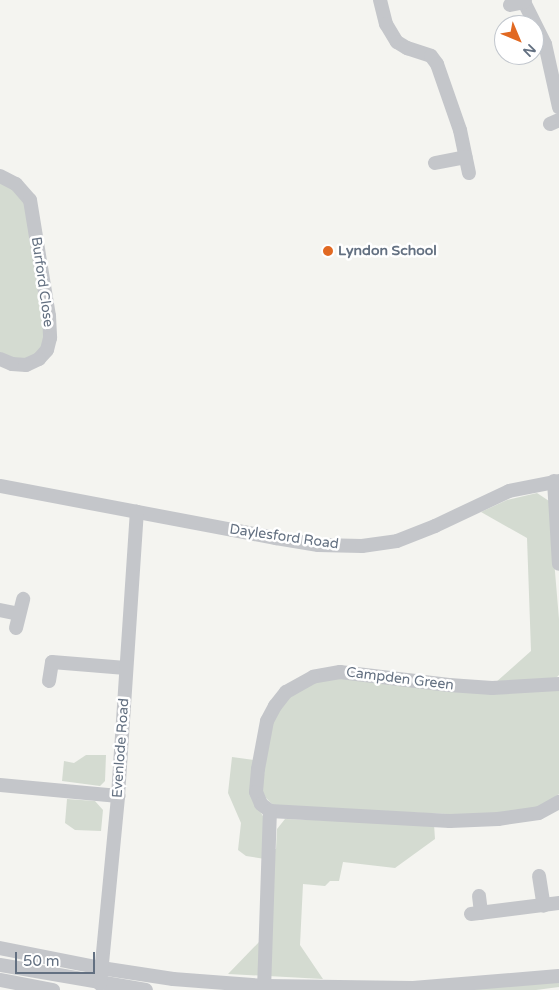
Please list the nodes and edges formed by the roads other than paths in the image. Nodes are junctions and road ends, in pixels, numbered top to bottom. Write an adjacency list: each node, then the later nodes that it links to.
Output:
1 (380, 0): 4 (street)
2 (520, 3): 3 (street)
3 (559, 107)
4 (465, 157): 5 (street); 6 (street)
5 (435, 163)
6 (469, 173)
7 (0, 176): 8 (street, Burford Close)
8 (0, 359)
9 (557, 481): 11 (street, Daylesford Road); 12 (street)
10 (0, 486): 11 (street, Daylesford Road)
11 (137, 512): 15 (street, Evenlode Road)
12 (559, 564)
13 (23, 598): 14 (street)
14 (0, 610)
15 (126, 668): 16 (street); 19 (street, Evenlode Road)
16 (49, 681)
17 (559, 684): 21 (street, Campden Green)
18 (0, 785): 19 (street)
19 (118, 796): 28 (street, Evenlode Road)
20 (559, 802): 21 (street)
21 (270, 811): 32 (street)
22 (539, 876): 25 (street)
23 (479, 896): 25 (street)
24 (559, 903): 25 (street)
25 (544, 906)
26 (0, 948): 28 (street)
27 (0, 965): 31 (street)
28 (101, 968): 31 (street, Evenlode Road); 32 (street)
29 (559, 976): 32 (street)
30 (0, 980): 33 (street)
31 (100, 984): 34 (street)
32 (264, 988)
33 (53, 990)
34 (146, 990)

